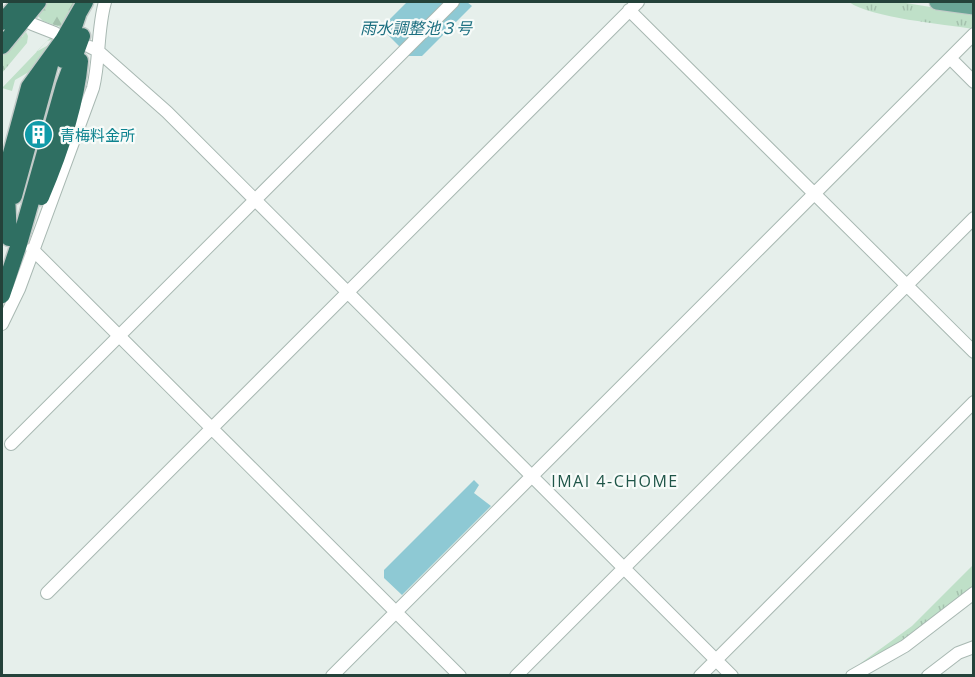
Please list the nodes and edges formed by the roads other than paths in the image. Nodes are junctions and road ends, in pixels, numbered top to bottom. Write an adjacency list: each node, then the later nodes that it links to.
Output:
1 (8, 2): 11 (highway)
2 (20, 2): 13 (highway)
3 (37, 2): 16 (highway); 19 (highway)
4 (91, 2): 18 (highway)
5 (105, 2): 18 (street)
6 (453, 2): 23 (street)
7 (937, 2): 8 (main road)
8 (955, 3): 10 (main road)
9 (633, 6): 22 (street); 29 (street)
10 (974, 7)
11 (2, 8)
12 (82, 8): 17 (highway); 26 (highway)
13 (2, 21)
14 (32, 24): 17 (street)
15 (974, 34): 20 (street)
16 (2, 40)
17 (57, 42): 24 (highway); 24 (highway)
18 (90, 45): 23 (street); 26 (highway); 26 (highway); 26 (street)
19 (2, 46)
20 (950, 58): 21 (street); 22 (street)
21 (974, 82)
22 (814, 194): 28 (street); 37 (street)
23 (255, 199): 29 (street); 32 (street)
24 (9, 206): 26 (highway)
25 (974, 218): 28 (street)
26 (17, 240): 27 (highway); 30 (highway); 31 (street); 32 (street)
27 (2, 264)
28 (906, 285): 33 (street); 38 (street)
29 (348, 292): 35 (street); 37 (street)
30 (2, 294)
31 (2, 324)
32 (120, 335): 35 (street); 36 (street)
33 (974, 352)
34 (974, 402): 43 (street)
35 (212, 428): 39 (street); 41 (street)
36 (11, 444)
37 (532, 475): 38 (street); 41 (street)
38 (625, 567): 43 (street); 46 (street)
39 (47, 593)
40 (974, 593): 49 (street)
41 (396, 612): 44 (street); 45 (street)
42 (974, 647): 50 (street)
43 (716, 659): 47 (street); 48 (street)
44 (332, 675)
45 (460, 675)
46 (516, 675)
47 (700, 675)
48 (732, 675)
49 (856, 675)
50 (928, 675)

